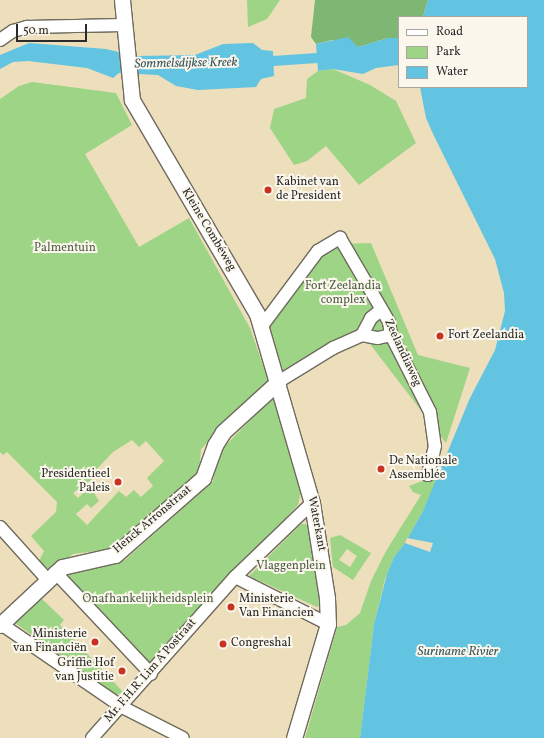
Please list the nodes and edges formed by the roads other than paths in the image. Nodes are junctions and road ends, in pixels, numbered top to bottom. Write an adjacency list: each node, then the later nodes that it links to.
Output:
1 (122, 0): 2 (main road, Kleine Combéweg)
2 (123, 25): 3 (street); 5 (main road, Kleine Combéweg)
3 (0, 40)
4 (381, 310): 5 (street, Zeelandiaweg); 6 (street); 7 (street, Zeelandiaweg)
5 (262, 326): 8 (main road, Kleine Combéweg)
6 (362, 335): 7 (street); 8 (street)
7 (391, 335): 9 (street, Zeelandiaweg)
8 (278, 382): 10 (main road, Waterkant); 12 (main road, Henck Arronstraat)
9 (428, 475)
10 (312, 503): 13 (street, Mr. F.H.R. Lim A Postraat); 15 (main road, Waterkant)
11 (0, 528): 12 (street)
12 (51, 576): 14 (main road, Henck Arronstraat); 16 (street)
13 (236, 577): 15 (street); 16 (street, Mr. F.H.R. Lim A Postraat)
14 (0, 624): 17 (street)
15 (328, 624): 20 (main road, Waterkant)
16 (151, 674): 17 (street, Mr. F.H.R. Lim A Postraat)
17 (122, 707): 18 (street, Mr. F.H.R. Lim A Postraat); 19 (street)
18 (92, 738)
19 (183, 738)
20 (294, 738)

